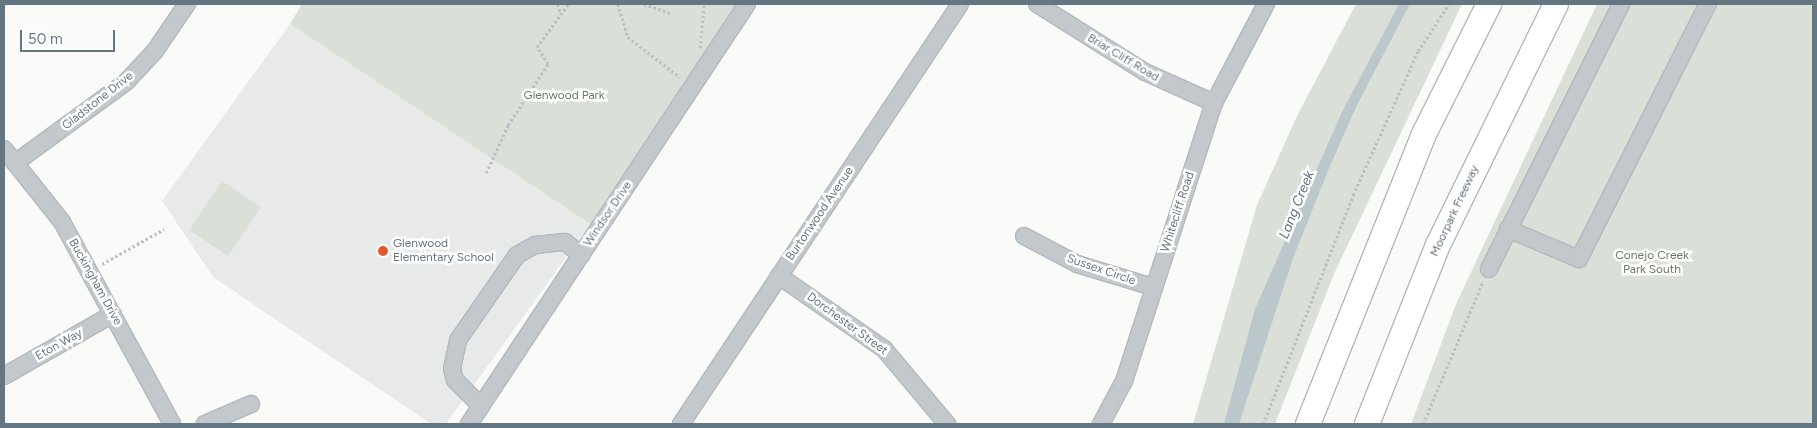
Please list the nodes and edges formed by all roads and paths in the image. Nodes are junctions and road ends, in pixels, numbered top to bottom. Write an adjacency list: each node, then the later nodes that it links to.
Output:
1 (187, 4): 22 (street, Gladstone Drive)
2 (558, 4): 17 (path)
3 (568, 4): 17 (path)
4 (618, 4): 19 (path)
5 (644, 4): 16 (path)
6 (704, 4): 18 (path)
7 (747, 4): 27 (street, Windsor Drive)
8 (960, 4): 30 (street, Burtonwood Avenue)
9 (1037, 4): 20 (street, Briar Cliff Road)
10 (1266, 4): 20 (street, Whitecliff Road)
11 (1449, 4): 42 (path)
12 (1489, 4): 43 (highway)
13 (1557, 4): 44 (highway, Moorpark Freeway)
14 (1621, 4): 25 (street)
15 (1708, 4): 25 (street)
16 (670, 13)
17 (561, 14): 23 (path)
18 (699, 52)
19 (680, 78)
20 (1214, 103): 31 (street, Whitecliff Road)
21 (4, 149): 22 (street, Buckingham Drive)
22 (15, 164): 29 (street, Buckingham Drive)
23 (486, 173)
24 (164, 228): 29 (path)
25 (1508, 229): 28 (street)
26 (1024, 236): 31 (street, Sussex Circle)
27 (581, 255): 35 (street, Windsor Drive); 35 (street)
28 (1489, 269): 45 (path)
29 (90, 271): 32 (street, Buckingham Drive)
30 (779, 276): 39 (street, Burtonwood Avenue); 40 (street, Dorchester Street)
31 (1153, 287): 41 (street, Whitecliff Road)
32 (113, 314): 33 (street, Eton Way); 36 (street, Buckingham Drive)
33 (4, 376)
34 (251, 404): 37 (street)
35 (481, 406): 38 (street, Windsor Drive)
36 (172, 424)
37 (205, 424)
38 (469, 424)
39 (681, 424)
40 (947, 424)
41 (1101, 424)
42 (1263, 424)
43 (1308, 424)
44 (1367, 424)
45 (1423, 424)

